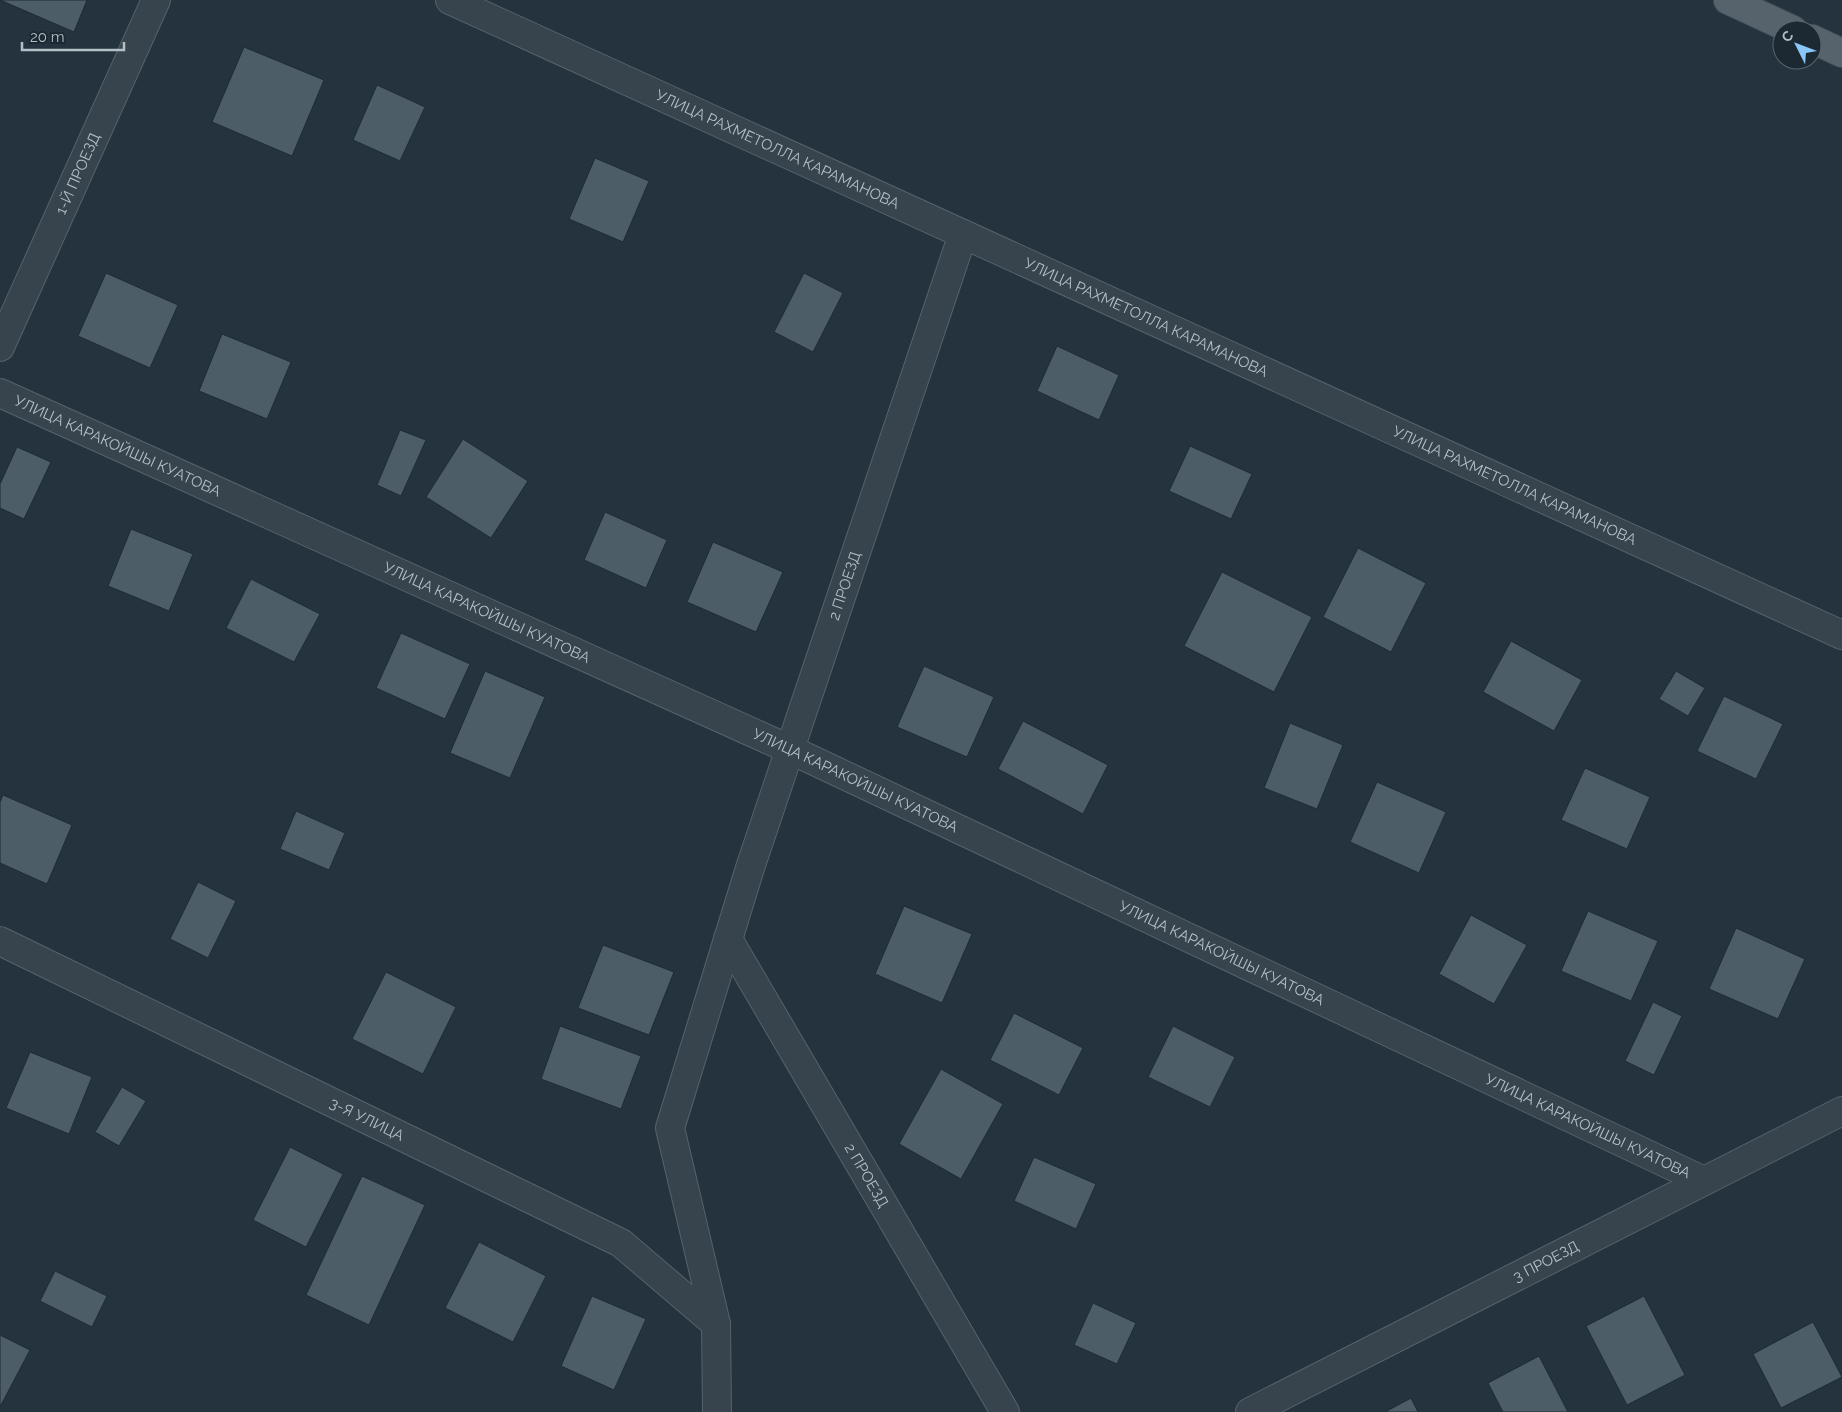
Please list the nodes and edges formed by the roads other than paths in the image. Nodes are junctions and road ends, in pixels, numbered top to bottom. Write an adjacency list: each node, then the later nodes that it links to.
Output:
1 (156, 0): 8 (street, 1-Й ПРОЕЗД)
2 (450, 0): 7 (street, УЛИЦА РАХМЕТОЛЛА КАРАМАНОВА)
3 (1728, 0): 4 (main road)
4 (1772, 20)
5 (1822, 44): 6 (main road)
6 (1842, 53)
7 (963, 234): 10 (street, УЛИЦА РАХМЕТОЛЛА КАРАМАНОВА); 11 (street, 2 ПРОЕЗД)
8 (0, 347)
9 (0, 393): 11 (street, УЛИЦА КАРАКОЙШЫ КУАТОВА)
10 (1842, 635)
11 (789, 749): 12 (street, 2 ПРОЕЗД); 15 (street, УЛИЦА КАРАКОЙШЫ КУАТОВА)
12 (728, 939): 16 (street, 2 ПРОЕЗД); 18 (street, 2 ПРОЕЗД)
13 (0, 941): 16 (street, 3-Я УЛИЦА)
14 (1842, 1111): 15 (street, 3 ПРОЕЗД)
15 (1704, 1181): 19 (street, 3 ПРОЕЗД)
16 (716, 1324): 17 (street, 2 ПРОЕЗД)
17 (717, 1412)
18 (1005, 1412)
19 (1250, 1412)

